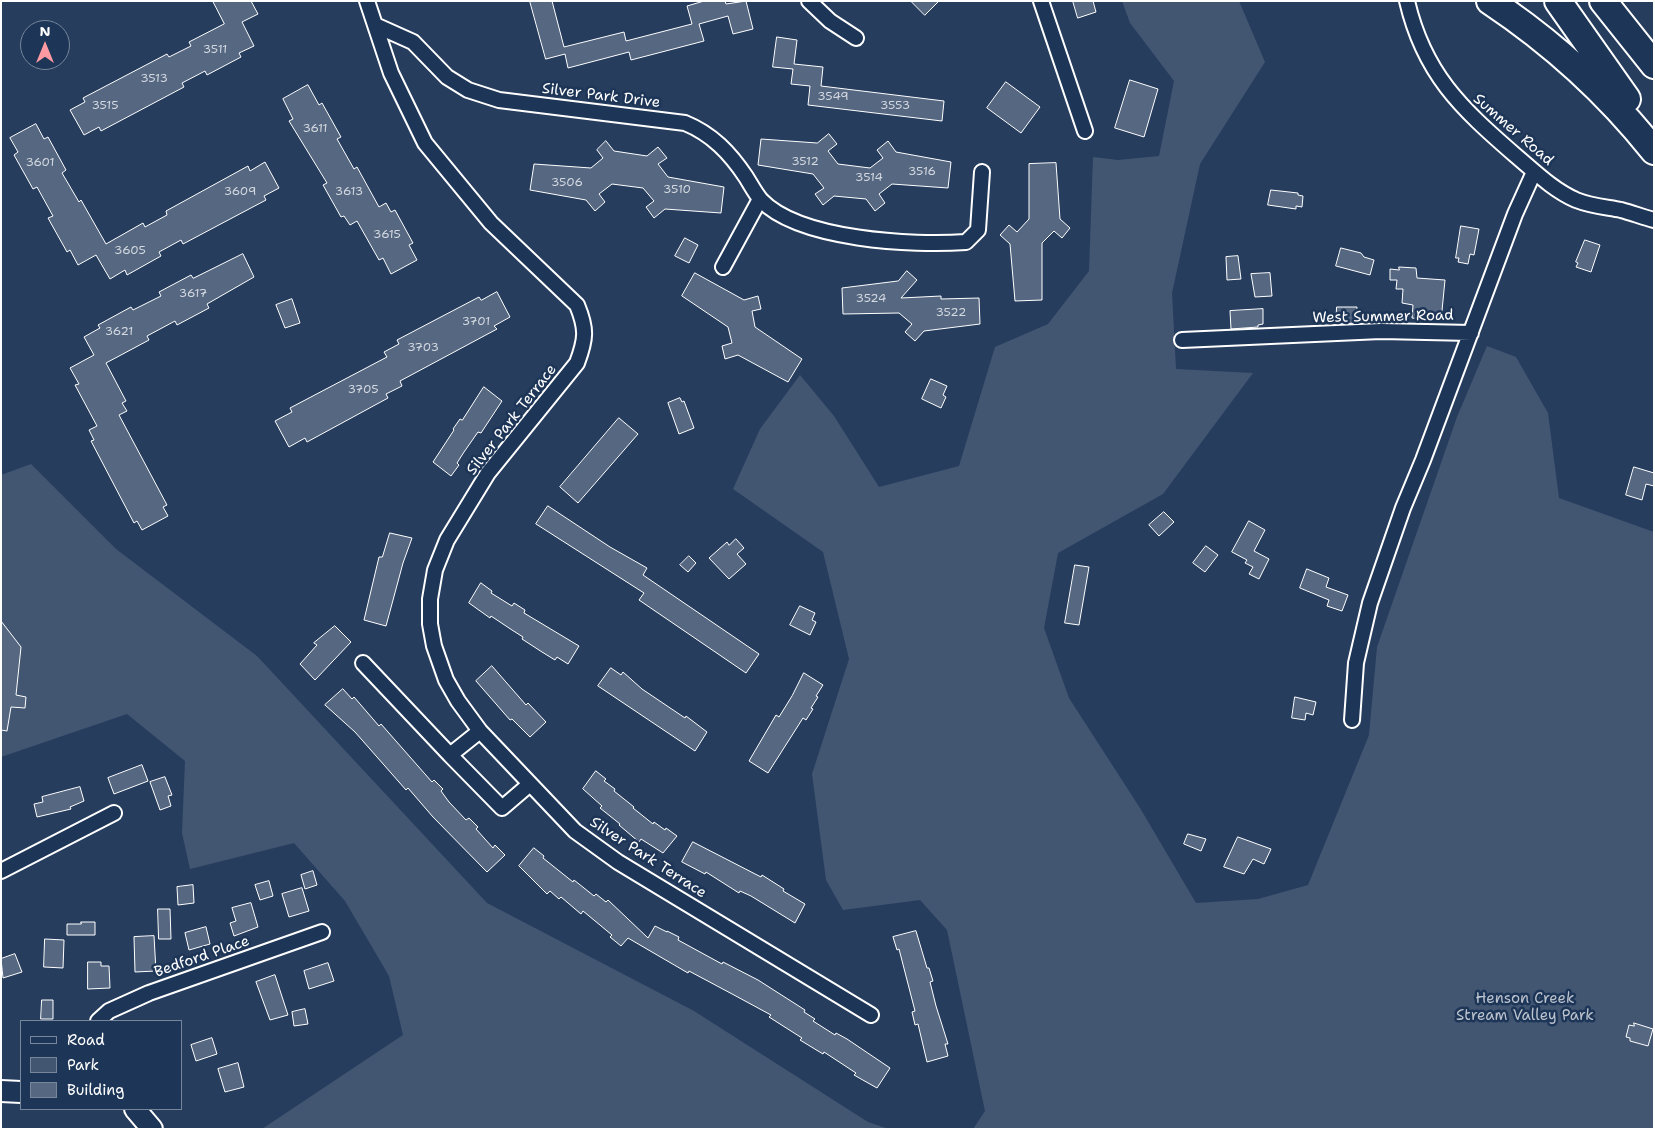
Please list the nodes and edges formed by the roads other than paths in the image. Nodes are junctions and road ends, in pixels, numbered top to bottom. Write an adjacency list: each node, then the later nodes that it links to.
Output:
1 (367, 1): 9 (street)
2 (809, 1): 11 (street)
3 (1041, 1): 13 (street)
4 (1407, 1): 17 (street, Summer Road)
5 (1490, 1): 15 (highway)
6 (1558, 1): 14 (highway)
7 (1603, 1): 10 (highway)
8 (1612, 1): 10 (highway)
9 (375, 24): 18 (street, Silver Park Drive); 25 (street, Silver Park Terrace)
10 (1627, 32): 12 (highway)
11 (856, 38)
12 (1654, 66)
13 (1085, 131)
14 (1654, 133)
15 (1654, 151)
16 (982, 172): 18 (street, Silver Park Drive)
17 (1534, 172): 19 (street, Summer Road); 21 (street, West Summer Road)
18 (760, 199): 20 (street)
19 (1654, 220)
20 (723, 267)
21 (1471, 333): 22 (street, West Summer Road); 24 (street)
22 (1182, 340)
23 (363, 663): 26 (street)
24 (1352, 720)
25 (480, 731): 26 (street); 27 (street, Silver Park Terrace)
26 (450, 754): 27 (street)
27 (530, 784): 31 (street, Silver Park Terrace)
28 (114, 813): 29 (street)
29 (1, 871)
30 (322, 932): 32 (street, Bedford Place)
31 (871, 1015)
32 (99, 1020)
33 (1, 1091): 34 (street)
34 (20, 1092)
35 (136, 1110): 36 (street)
36 (152, 1129)

